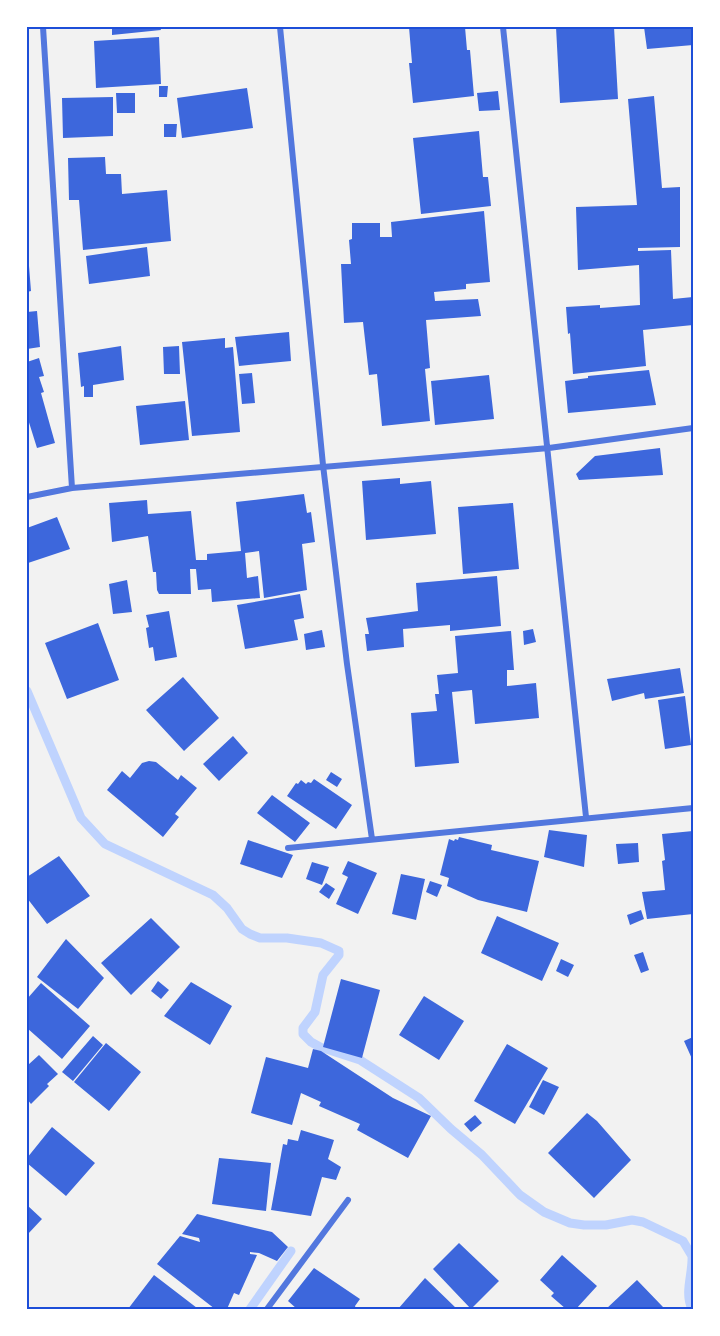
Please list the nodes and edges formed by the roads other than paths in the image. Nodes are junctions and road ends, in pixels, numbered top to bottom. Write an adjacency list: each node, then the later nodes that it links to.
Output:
1 (43, 27): 7 (street)
2 (280, 27): 6 (street)
3 (503, 27): 5 (street)
4 (693, 428): 5 (street)
5 (549, 448): 6 (street); 10 (street)
6 (323, 465): 7 (street); 11 (street)
7 (72, 488): 8 (street)
8 (27, 497)
9 (693, 808): 10 (street)
10 (586, 817): 11 (street)
11 (372, 839): 12 (street)
12 (288, 848)
13 (348, 1200): 14 (street)
14 (267, 1309)

